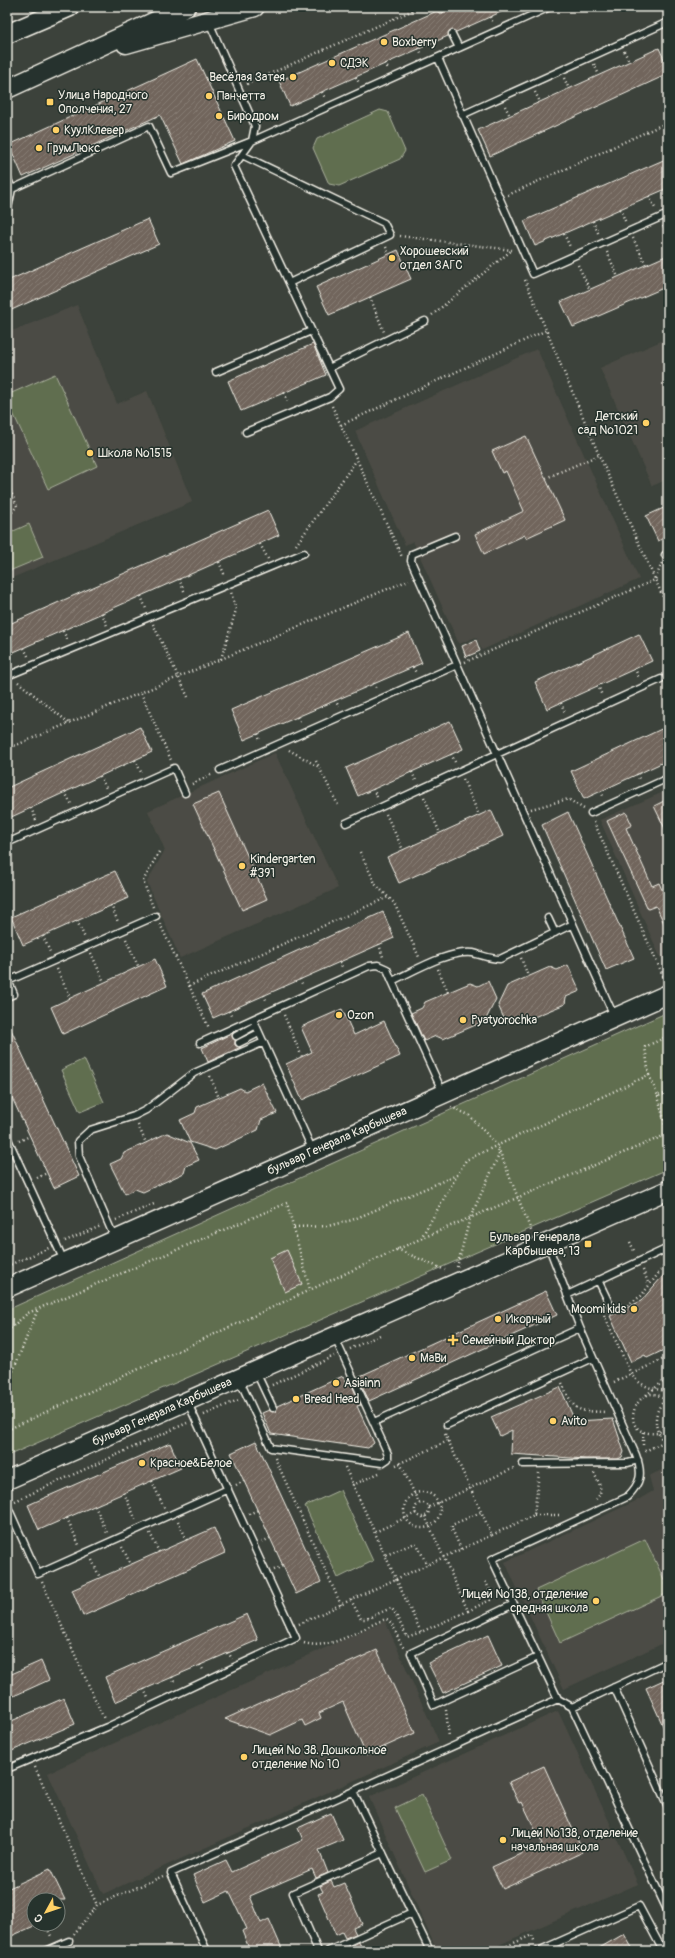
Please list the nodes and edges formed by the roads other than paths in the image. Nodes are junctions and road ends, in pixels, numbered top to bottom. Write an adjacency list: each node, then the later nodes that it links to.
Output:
1 (40, 7): 8 (street)
2 (70, 7): 9 (street)
3 (186, 7): 13 (street)
4 (255, 7): 6 (street)
5 (550, 7): 11 (lane)
6 (209, 20): 13 (street); 16 (lane)
7 (668, 22): 15 (lane)
8 (7, 27)
9 (7, 34)
10 (452, 34): 11 (lane)
11 (459, 48): 12 (lane)
12 (438, 58): 15 (lane); 16 (lane)
13 (66, 62): 14 (street)
14 (7, 89)
15 (462, 114): 21 (lane)
16 (252, 141): 17 (lane); 19 (lane)
17 (242, 155): 22 (lane); 22 (lane)
18 (7, 177): 19 (lane)
19 (12, 189): 20 (lane)
20 (7, 213)
21 (668, 214)
22 (289, 283): 24 (lane)
23 (425, 321): 25 (lane)
24 (311, 331): 25 (lane); 26 (lane)
25 (329, 368): 27 (lane)
26 (216, 372)
27 (246, 432)
28 (455, 536): 30 (lane)
29 (304, 553): 31 (lane)
30 (457, 665): 33 (lane); 34 (lane)
31 (9, 675)
32 (661, 679): 33 (lane)
33 (496, 753): 38 (lane); 42 (lane)
34 (220, 770)
35 (668, 778): 37 (lane)
36 (184, 790): 39 (lane)
37 (591, 813)
38 (346, 823)
39 (7, 843)
40 (156, 916): 44 (lane)
41 (548, 918): 43 (lane)
42 (573, 924): 43 (lane); 48 (lane)
43 (555, 933): 45 (lane)
44 (8, 980): 47 (lane)
45 (392, 981): 49 (lane); 56 (lane)
46 (668, 994): 48 (street, бульвар Генерала Карбышева)
47 (7, 998)
48 (615, 1018): 56 (street, бульвар Генерала Карбышева)
49 (253, 1019): 50 (lane); 54 (lane)
50 (256, 1025): 51 (lane); 52 (lane)
51 (260, 1033): 53 (lane); 55 (lane)
52 (236, 1036)
53 (264, 1042): 58 (lane); 60 (lane)
54 (200, 1043)
55 (239, 1043)
56 (437, 1097): 58 (street, бульвар Генерала Карбышева)
57 (7, 1137): 63 (lane)
58 (313, 1152): 60 (street, бульвар Генерала Карбышева)
59 (668, 1190): 61 (street, бульвар Генерала Карбышева)
60 (116, 1240): 63 (street, бульвар Генерала Карбышева)
61 (541, 1246): 66 (lane); 69 (street, бульвар Генерала Карбышева)
62 (668, 1248): 64 (lane)
63 (65, 1263): 65 (street, бульвар Генерала Карбышева)
64 (598, 1280): 66 (lane); 67 (lane)
65 (7, 1288)
66 (567, 1295): 68 (lane)
67 (612, 1309)
68 (580, 1328): 70 (lane); 75 (lane)
69 (334, 1336): 71 (street, бульвар Генерала Карбышева); 75 (lane)
70 (593, 1358): 76 (lane); 77 (lane)
71 (255, 1371): 72 (street, бульвар Генерала Карбышева); 74 (lane)
72 (238, 1378): 73 (street, бульвар Генерала Карбышева); 75 (lane)
73 (187, 1401): 79 (street, бульвар Генерала Карбышева); 80 (lane)
74 (273, 1408)
75 (374, 1422)
76 (447, 1425)
77 (638, 1460): 78 (lane); 82 (lane)
78 (523, 1464)
79 (7, 1480)
80 (228, 1489): 81 (lane); 88 (lane)
81 (7, 1505)
82 (514, 1604): 83 (lane); 83 (lane)
83 (538, 1657): 86 (lane)
84 (668, 1662): 85 (lane)
85 (614, 1687): 87 (lane); 90 (lane)
86 (558, 1699): 87 (lane); 89 (lane)
87 (572, 1707): 92 (lane)
88 (7, 1769)
89 (353, 1791): 91 (lane); 96 (lane)
90 (668, 1807)
91 (383, 1853): 93 (lane); 97 (lane)
92 (668, 1912)
93 (412, 1914): 98 (lane); 99 (lane)
94 (70, 1941): 95 (lane)
95 (46, 1951)
96 (208, 1951)
97 (318, 1951)
98 (328, 1951)
99 (430, 1951)
100 (538, 1951): 101 (lane)
101 (663, 1951)

